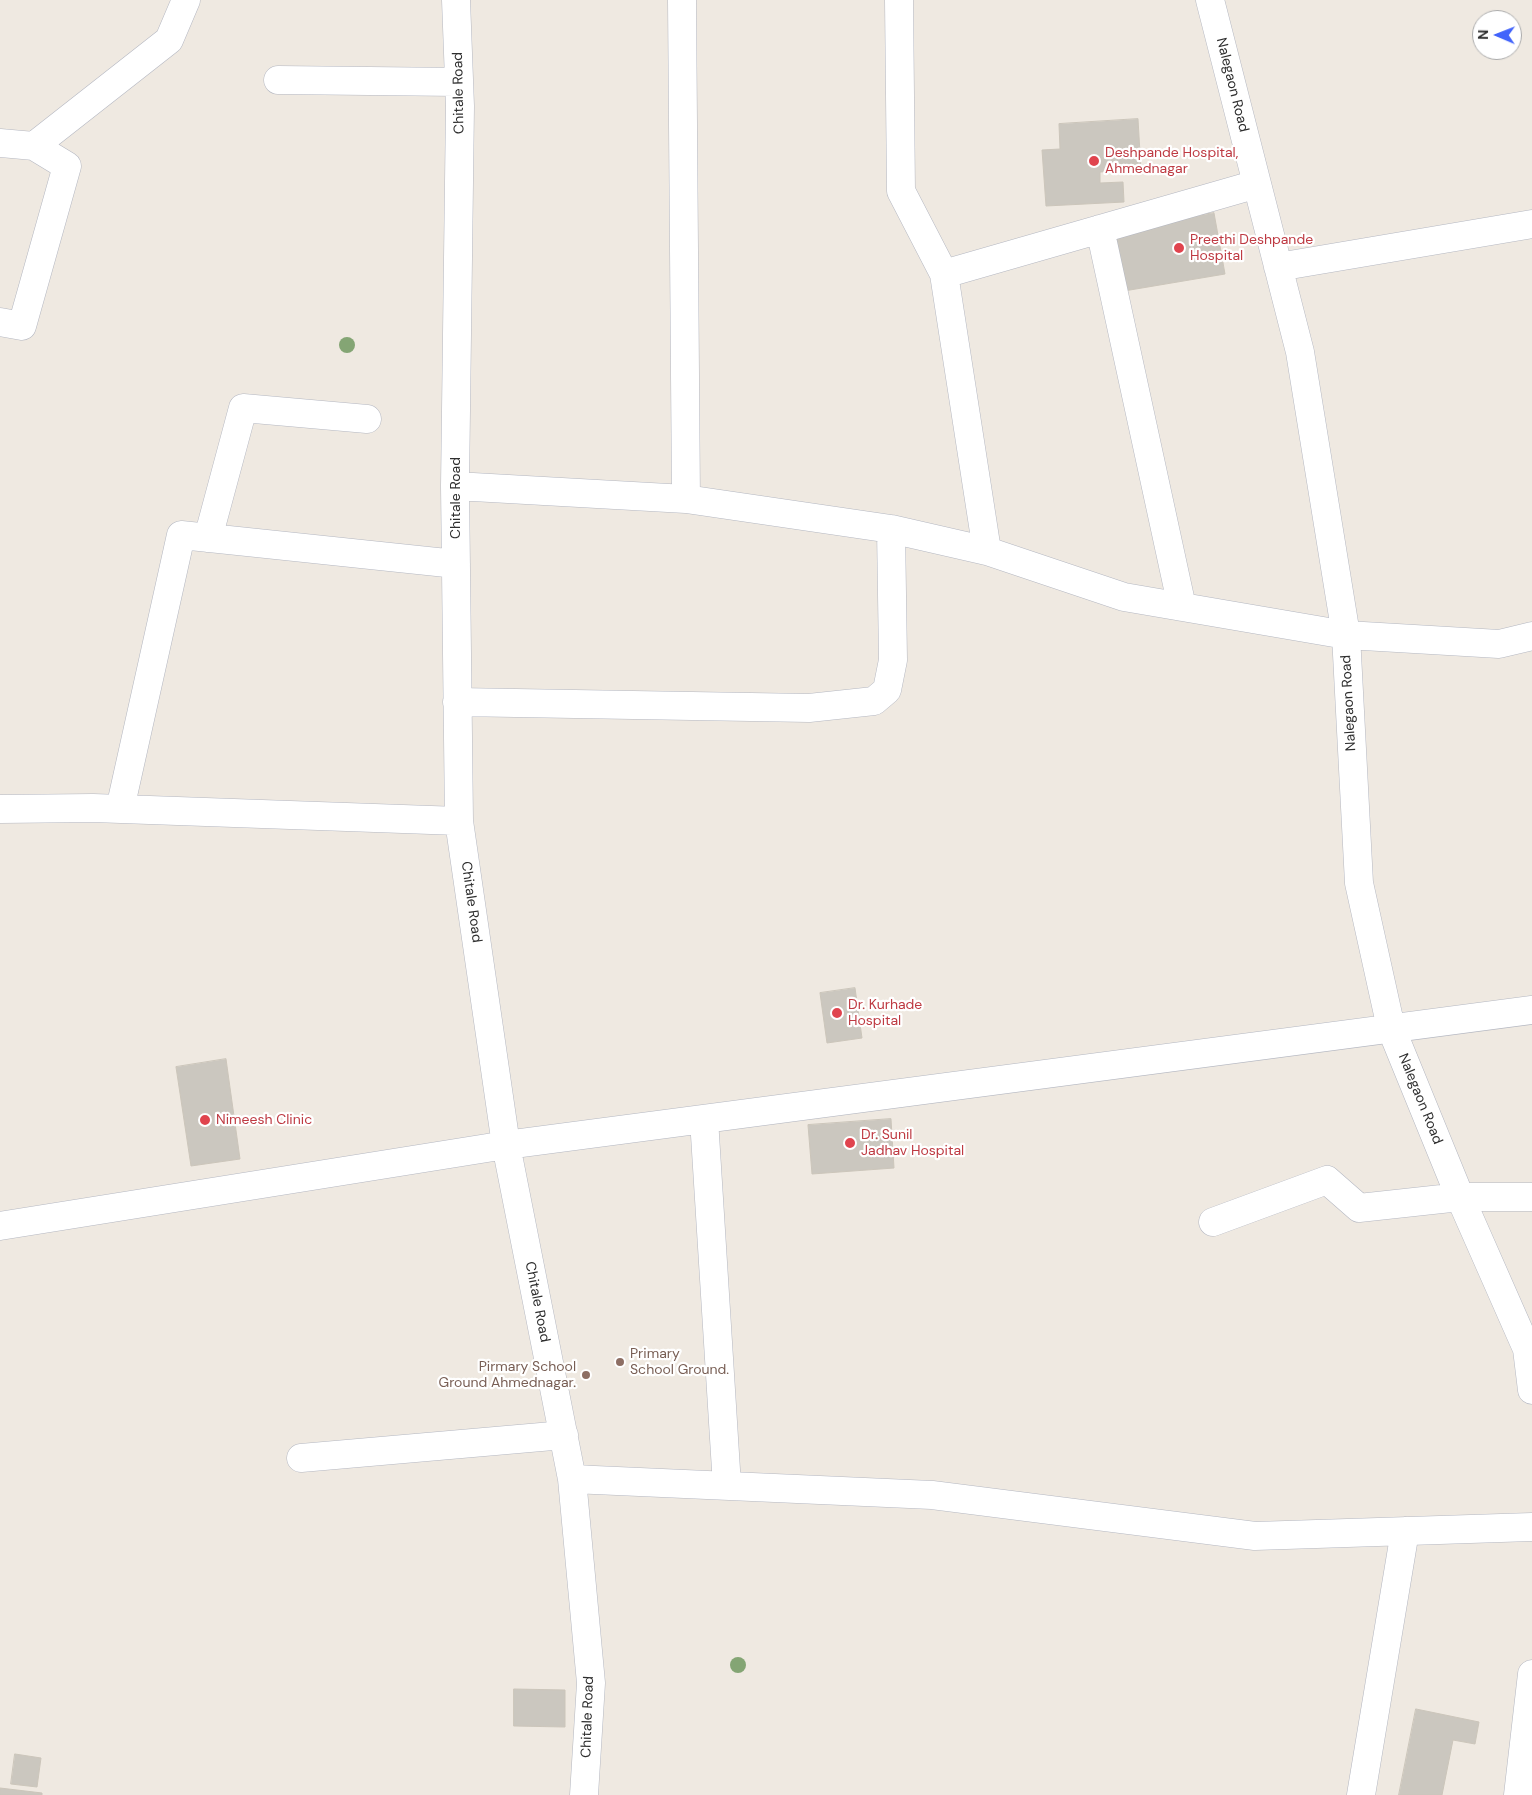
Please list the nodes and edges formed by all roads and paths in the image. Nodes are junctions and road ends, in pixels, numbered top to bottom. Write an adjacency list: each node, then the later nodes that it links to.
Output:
1 (186, 0): 9 (street)
2 (456, 0): 7 (street, Chitale Road)
3 (682, 0): 18 (street)
4 (899, 0): 14 (street)
5 (1210, 0): 10 (street, Nalegaon Road)
6 (278, 80): 7 (street)
7 (459, 82): 17 (street, Chitale Road)
8 (0, 143): 9 (street)
9 (34, 146): 15 (street)
10 (1257, 184): 12 (street); 13 (street, Nalegaon Road)
11 (1532, 224): 13 (street)
12 (1100, 229): 14 (street); 23 (street)
13 (1278, 267): 24 (street, Nalegaon Road)
14 (944, 274): 21 (street)
15 (0, 322)
16 (367, 419): 20 (street)
17 (455, 486): 18 (street); 22 (street, Chitale Road)
18 (686, 499): 19 (street)
19 (891, 529): 21 (street); 26 (street)
20 (208, 538): 22 (street); 28 (street)
21 (987, 551): 23 (street)
22 (456, 564): 26 (street, Chitale Road)
23 (1182, 607): 24 (street)
24 (1346, 635): 25 (street); 31 (street, Nalegaon Road)
25 (1532, 636)
26 (457, 702): 29 (street, Chitale Road)
27 (0, 809): 28 (street)
28 (120, 809): 29 (street)
29 (459, 821): 33 (street, Chitale Road)
30 (1532, 1010): 31 (street)
31 (1391, 1028): 32 (street); 34 (street, Nalegaon Road)
32 (704, 1119): 33 (street); 42 (street)
33 (506, 1145): 37 (street); 39 (street, Chitale Road)
34 (1460, 1197): 35 (street); 36 (street); 38 (street, Nalegaon Road)
35 (1532, 1197)
36 (1213, 1222)
37 (0, 1226)
38 (1532, 1390)
39 (564, 1435): 40 (street); 41 (street, Chitale Road)
40 (301, 1458)
41 (572, 1479): 42 (street); 47 (street, Chitale Road)
42 (727, 1486): 44 (street)
43 (1532, 1527): 44 (street)
44 (1405, 1531): 48 (street)
45 (1532, 1674): 46 (street)
46 (1530, 1703): 49 (street)
47 (584, 1795)
48 (1361, 1795)
49 (1518, 1795)

